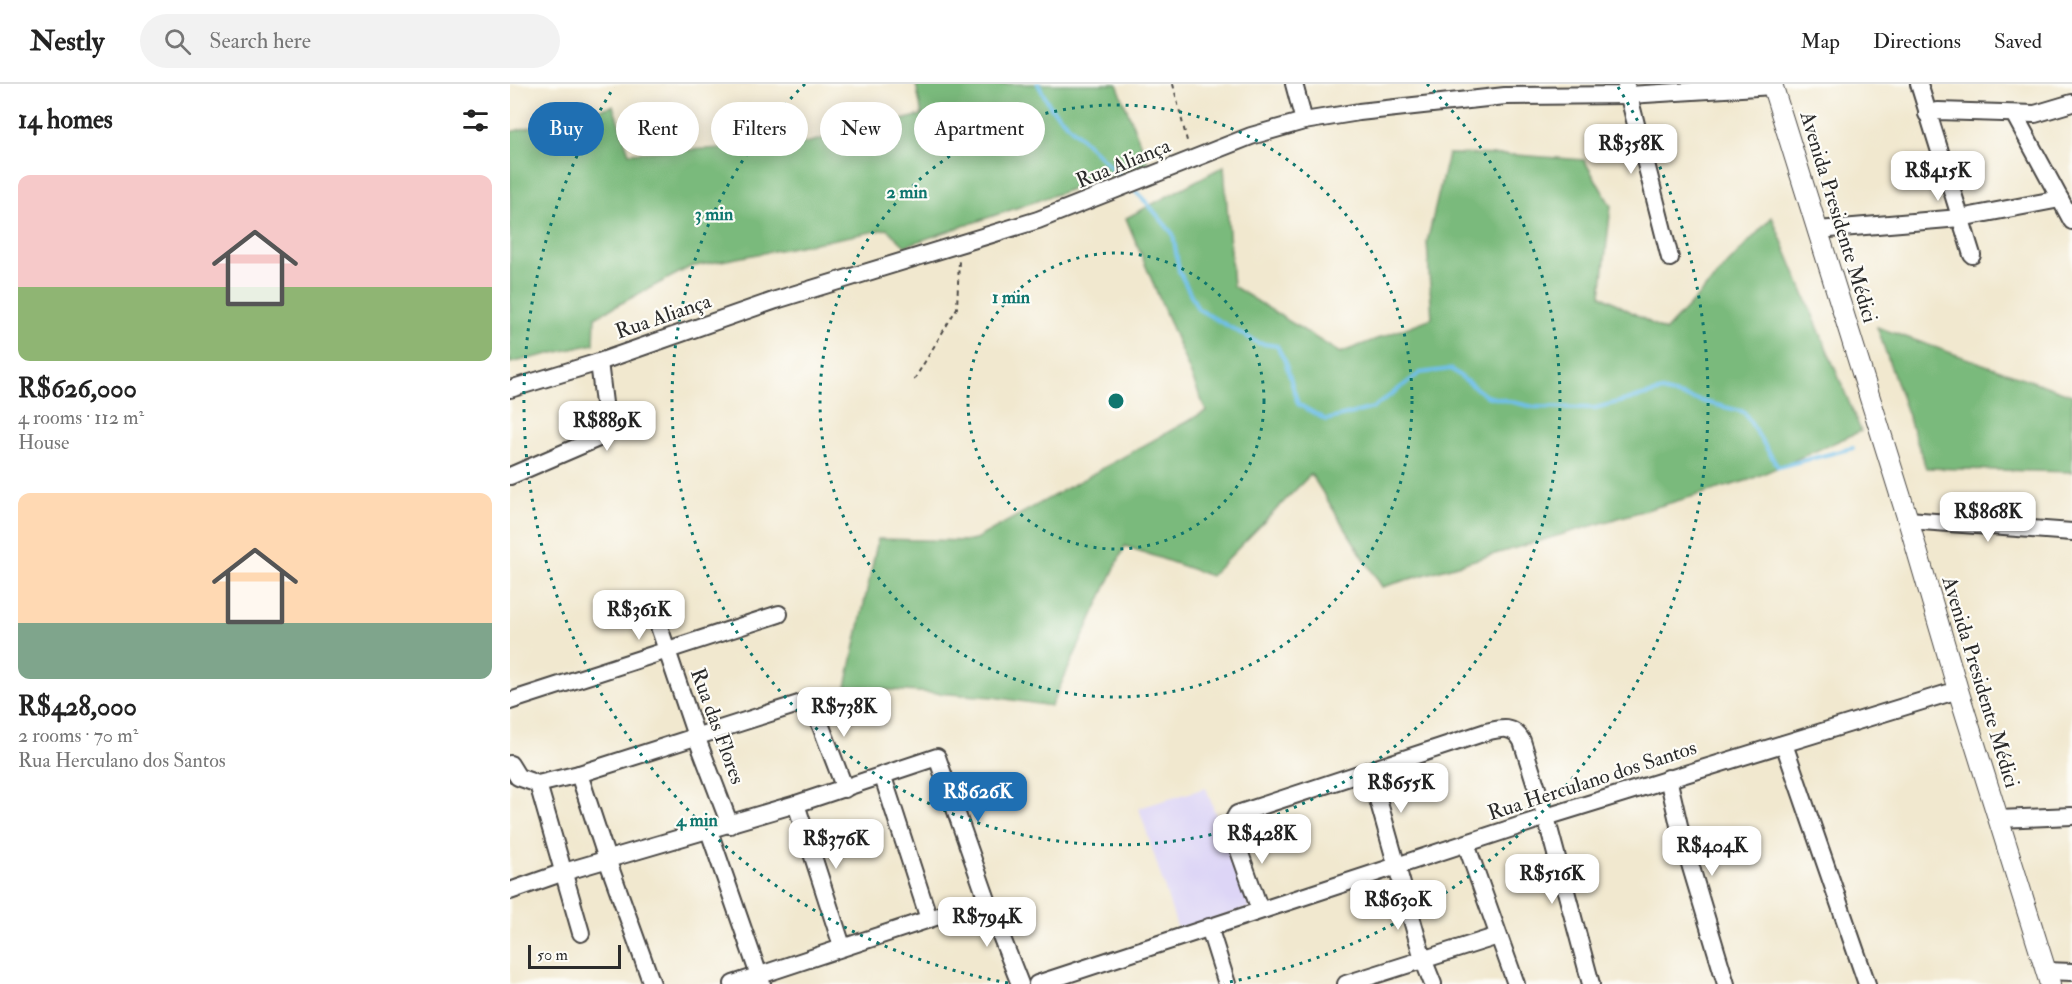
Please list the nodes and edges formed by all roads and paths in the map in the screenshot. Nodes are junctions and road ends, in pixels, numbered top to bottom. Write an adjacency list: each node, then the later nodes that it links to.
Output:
1 (1173, 84): 11 (path)
2 (1294, 84): 10 (street)
3 (1918, 84): 8 (street)
4 (1773, 85): 6 (street, Rua Aliança); 15 (main road, Avenida Presidente Médici)
5 (1504, 90): 6 (street, Rua Aliança); 10 (street, Rua Aliança)
6 (1627, 90): 18 (street)
7 (2072, 103): 9 (street)
8 (1927, 114): 9 (street); 13 (street)
9 (2014, 114): 12 (street)
10 (1305, 121): 11 (street, Rua Aliança)
11 (1191, 160): 16 (street, Rua Aliança)
12 (2060, 199): 13 (street); 14 (street)
13 (1960, 218): 15 (street); 17 (street)
14 (2072, 221)
15 (1818, 230): 23 (main road, Avenida Presidente Médici)
16 (960, 243): 19 (street, Rua Aliança); 20 (path)
17 (1972, 255)
18 (1670, 258)
19 (599, 362): 21 (street, Rua Aliança); 22 (street)
20 (914, 380)
21 (510, 389)
22 (510, 476)
23 (1908, 520): 24 (street); 28 (main road, Avenida Presidente Médici)
24 (2072, 532)
25 (653, 609): 27 (street, Rua das Flores)
26 (779, 614): 27 (street)
27 (666, 650): 29 (street); 30 (street, Rua das Flores)
28 (1958, 690): 31 (street, Rua Herculano dos Santos); 42 (main road, Avenida Presidente Médici)
29 (510, 701)
30 (696, 736): 34 (street); 38 (street); 43 (street, Rua das Flores)
31 (1784, 744): 36 (street, Rua Herculano dos Santos); 71 (street)
32 (510, 764): 37 (street)
33 (1370, 771): 41 (street); 47 (street); 51 (street)
34 (579, 774): 37 (street); 46 (street)
35 (883, 777): 38 (street); 50 (street); 52 (street)
36 (1668, 778): 41 (street, Rua Herculano dos Santos); 70 (street)
37 (538, 784): 48 (street)
38 (845, 789): 39 (street)
39 (796, 804): 43 (street); 56 (street)
40 (2072, 816): 42 (street)
41 (1546, 817): 45 (street, Rua Herculano dos Santos); 69 (street)
42 (1998, 819): 59 (main road, Avenida Presidente Médici)
43 (730, 825): 44 (street)
44 (709, 831): 46 (street); 60 (street)
45 (1466, 844): 47 (street, Rua Herculano dos Santos); 55 (street)
46 (607, 860): 48 (street); 61 (street)
47 (1398, 866): 51 (street, Rua Herculano dos Santos); 57 (street)
48 (564, 872): 49 (street); 54 (street)
49 (510, 891)
50 (987, 900): 52 (street); 63 (street)
51 (1260, 910): 53 (street, Rua Herculano dos Santos)
52 (929, 920): 56 (street)
53 (1209, 927): 64 (street, Rua Herculano dos Santos); 65 (street)
54 (581, 933)
55 (1498, 936): 57 (street); 68 (street)
56 (842, 946): 60 (street)
57 (1423, 959): 66 (street); 67 (street)
58 (2072, 972): 59 (street)
59 (2048, 977)
60 (761, 980): 62 (street)
61 (652, 984)
62 (733, 984)
63 (1020, 984)
64 (1037, 984)
65 (1227, 984)
66 (1346, 984)
67 (1433, 984)
68 (1516, 984)
69 (1591, 984)
70 (1726, 984)
71 (1867, 984)

